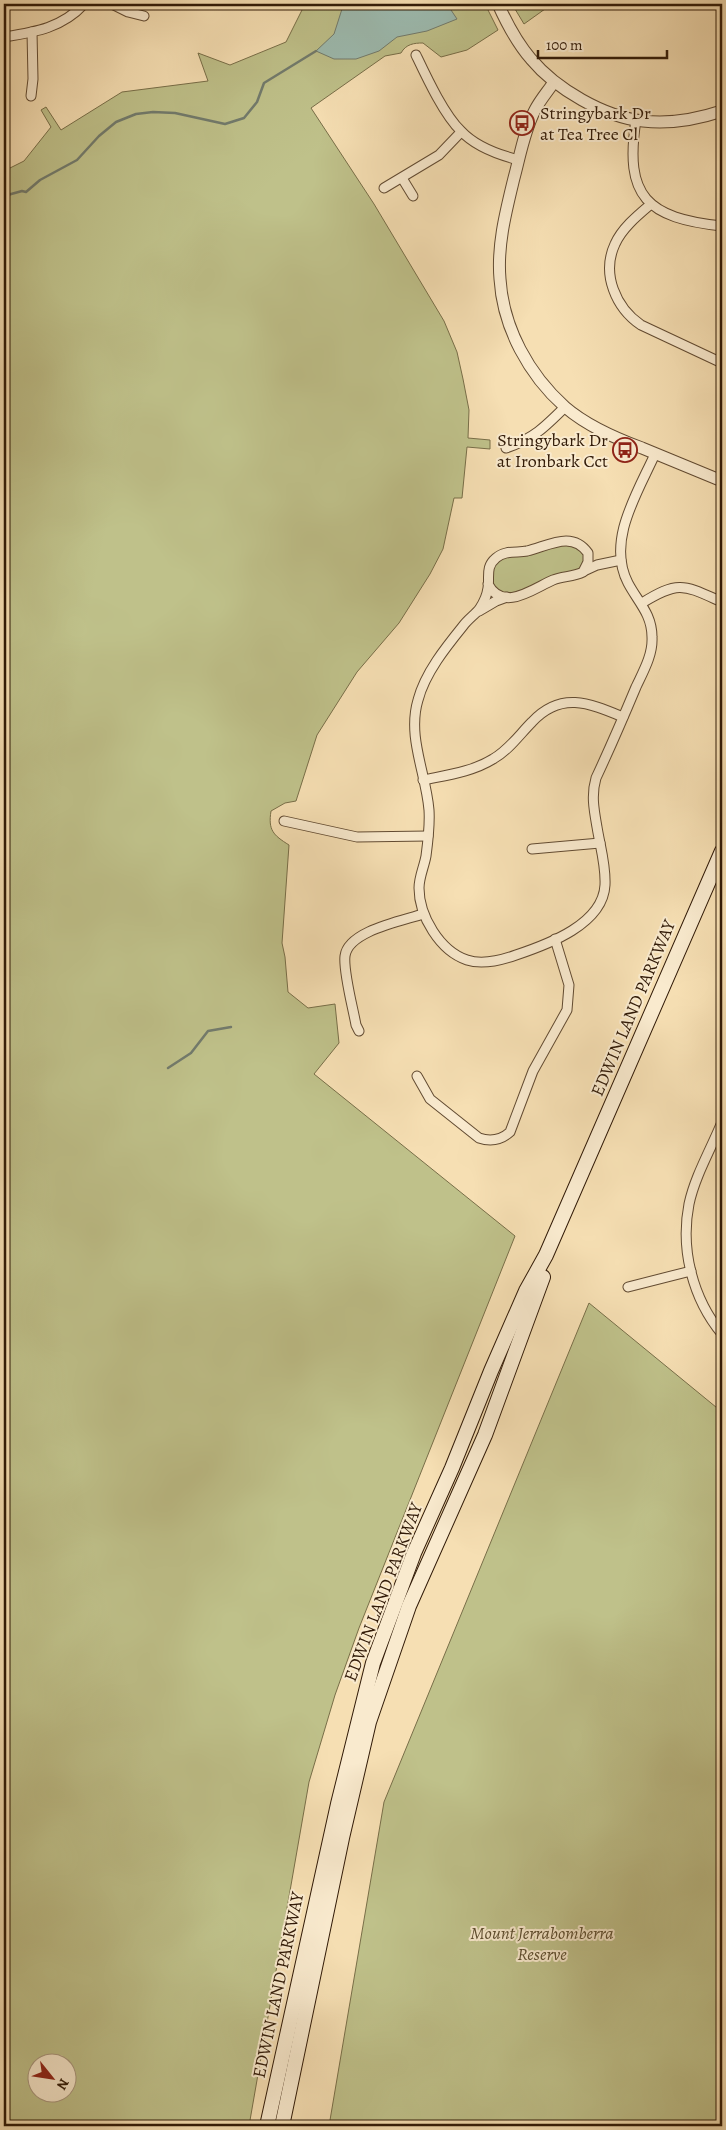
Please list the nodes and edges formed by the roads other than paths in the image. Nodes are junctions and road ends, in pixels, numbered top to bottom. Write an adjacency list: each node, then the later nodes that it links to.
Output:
1 (84, 4): 5 (street)
2 (112, 4): 4 (street)
3 (498, 4): 8 (street)
4 (144, 16)
5 (32, 32): 6 (street); 9 (street)
6 (4, 36)
7 (416, 55): 12 (street)
8 (554, 82): 11 (street); 13 (street)
9 (31, 96)
10 (722, 111): 11 (street)
11 (636, 120): 17 (street)
12 (461, 132): 13 (street); 14 (street)
13 (519, 160): 20 (street)
14 (402, 178): 15 (street); 16 (street)
15 (384, 188)
16 (413, 196)
17 (651, 204): 18 (street); 19 (street)
18 (722, 226)
19 (722, 363)
20 (565, 407): 21 (street); 22 (street)
21 (506, 448)
22 (655, 454): 23 (street); 25 (street)
23 (722, 481)
24 (586, 551): 25 (street); 26 (street); 27 (street)
25 (621, 560): 26 (street); 30 (street)
26 (584, 571): 28 (street)
27 (488, 584): 28 (street); 31 (street)
28 (507, 598): 31 (street)
29 (722, 602): 30 (street)
30 (642, 603): 32 (street)
31 (476, 613): 33 (street)
32 (623, 717): 33 (street); 36 (street)
33 (423, 780): 35 (street)
34 (284, 821): 35 (street)
35 (428, 836): 39 (street)
36 (600, 843): 37 (street); 40 (street)
37 (532, 849)
38 (722, 851): 44 (main road, EDWIN LAND PARKWAY)
39 (423, 914): 40 (street); 41 (street)
40 (555, 939): 42 (street)
41 (359, 1030)
42 (417, 1076)
43 (722, 1122): 45 (street)
44 (580, 1179): 48 (main road, EDWIN LAND PARKWAY); 49 (main road, EDWIN LAND PARKWAY)
45 (691, 1271): 46 (street); 47 (street)
46 (628, 1287)
47 (722, 1334)
48 (266, 2126)
49 (282, 2126)

